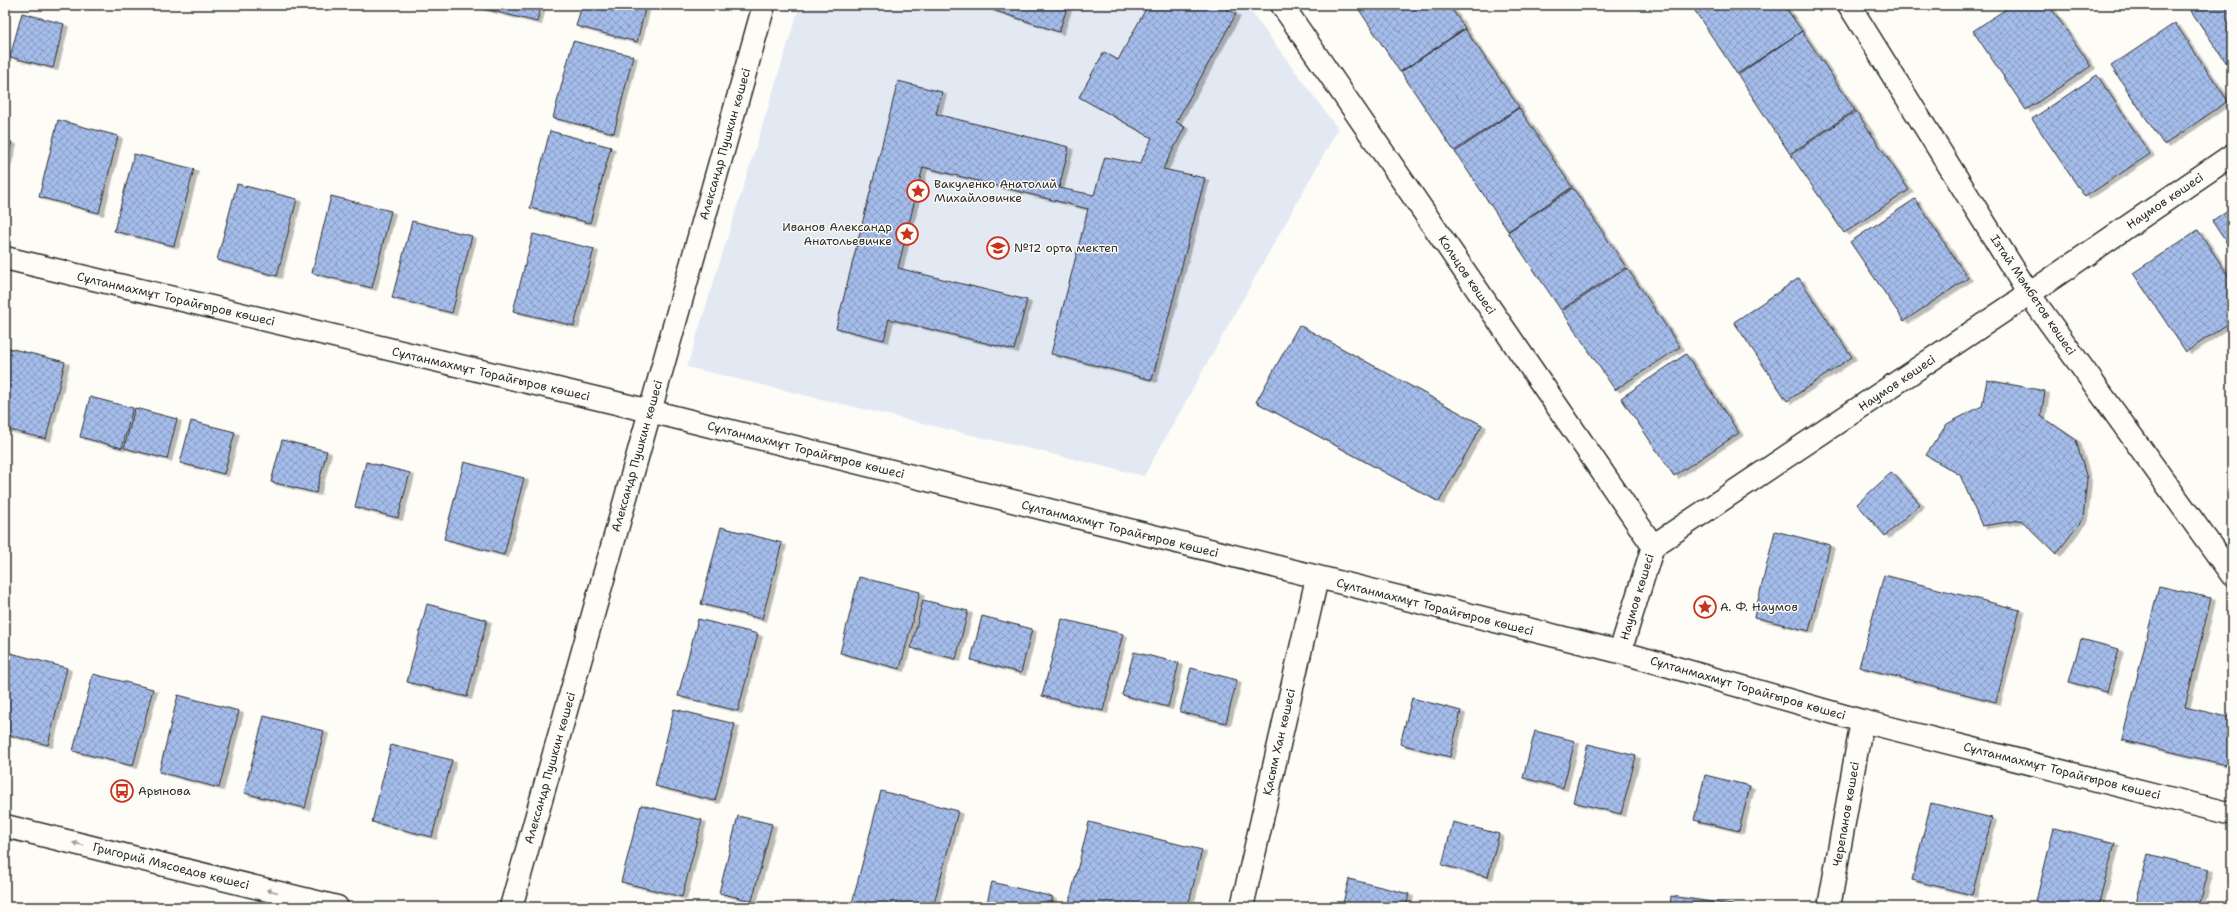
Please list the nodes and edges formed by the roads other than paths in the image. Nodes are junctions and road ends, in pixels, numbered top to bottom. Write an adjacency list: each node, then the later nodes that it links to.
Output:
1 (764, 5): 7 (street, Александр Пушкин көшесі)
2 (1282, 5): 8 (street, Кольцов көшесі)
3 (1849, 5): 6 (street, Ізтай Мәмбетов көшесі)
4 (2232, 156): 6 (street, Наумов көшесі)
5 (5, 258): 7 (street, Сұлтанмахмұт Торайғыров көшесі)
6 (2029, 294): 8 (street, Наумов көшесі); 9 (street, Ізтай Мәмбетов көшесі)
7 (650, 412): 10 (street, Сұлтанмахмұт Торайғыров көшесі); 16 (street, Александр Пушкин көшесі)
8 (1653, 546): 11 (street, Наумов көшесі)
9 (2232, 575)
10 (1317, 578): 11 (street, Сұлтанмахмұт Торайғыров көшесі); 17 (street, Қасым Хан көшесі)
11 (1620, 652): 12 (street, Сұлтанмахмұт Торайғыров көшесі)
12 (1862, 721): 13 (street, Сұлтанмахмұт Торайғыров көшесі); 18 (street, Черепанов көшесі)
13 (2232, 814)
14 (5, 826): 15 (street, Григорий Мясоедов көшесі, one-way to 14)
15 (337, 907)
16 (510, 907)
17 (1242, 907)
18 (1829, 907)

